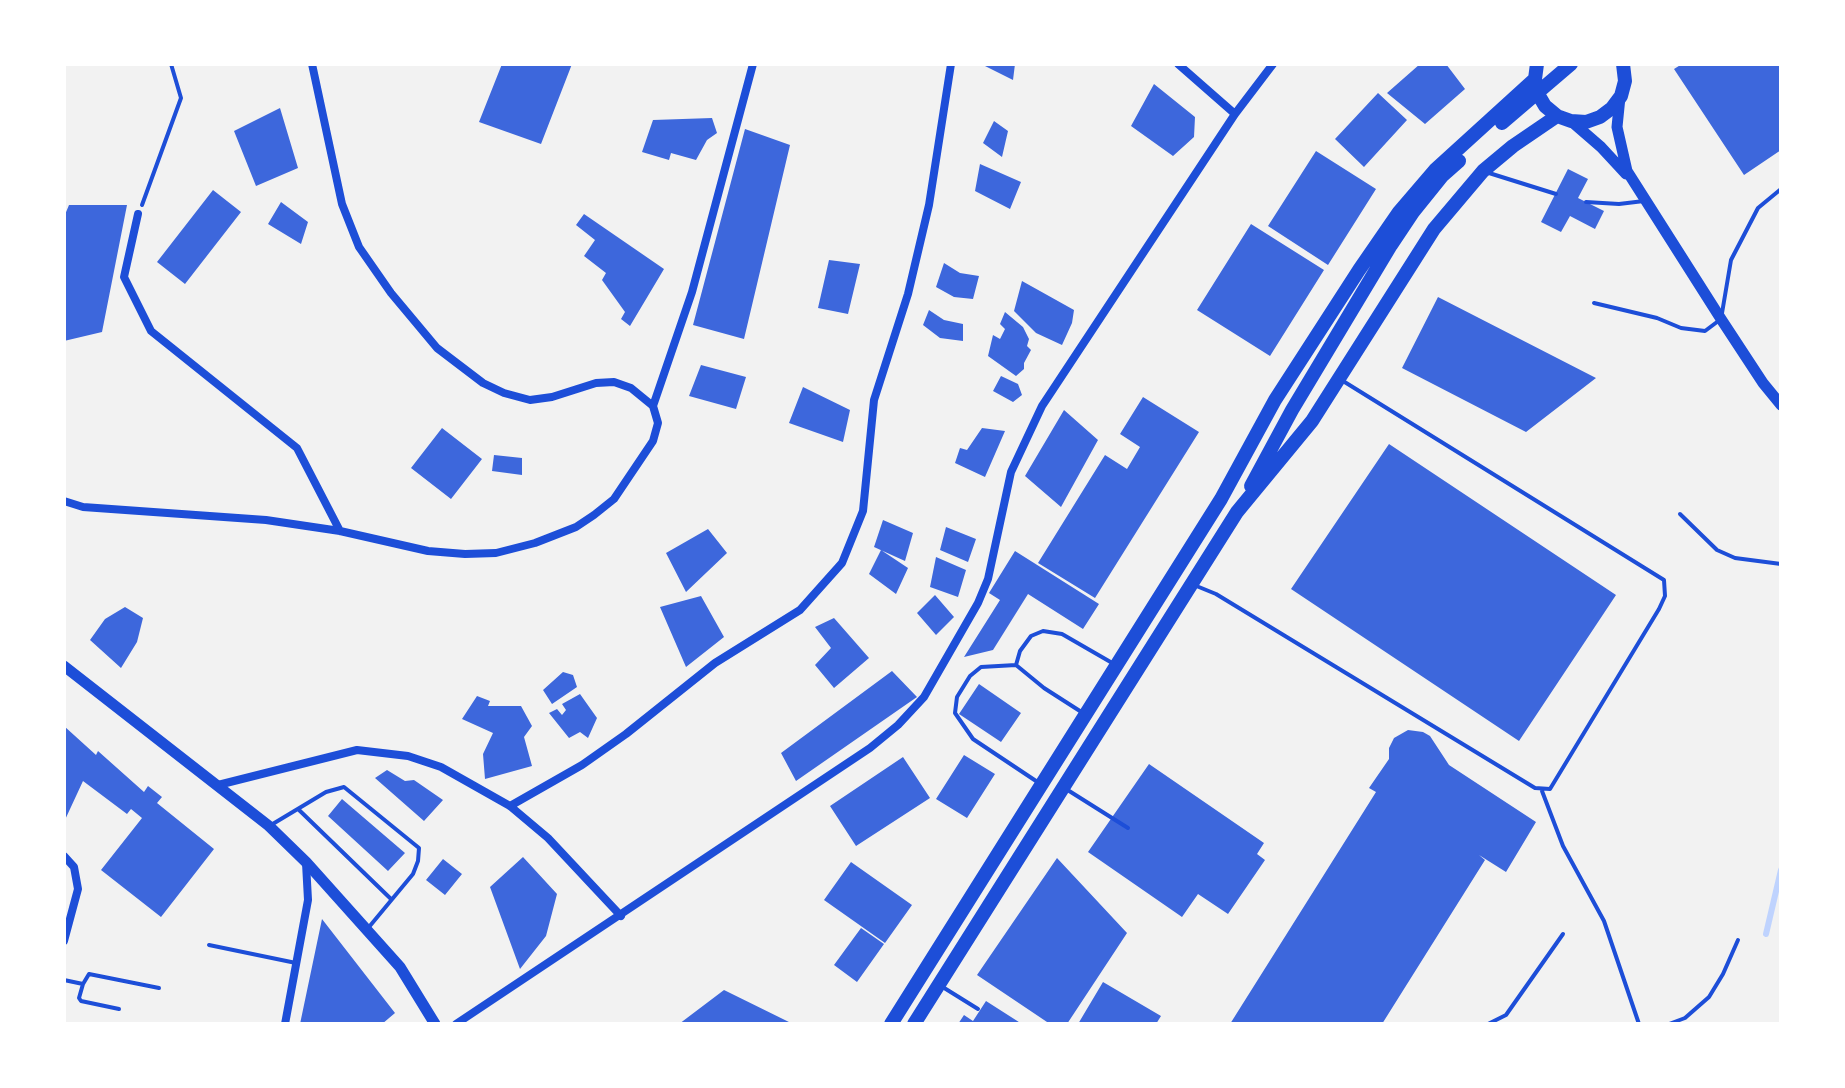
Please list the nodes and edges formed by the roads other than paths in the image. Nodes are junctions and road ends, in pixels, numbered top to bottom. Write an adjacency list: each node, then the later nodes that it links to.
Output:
1 (312, 64): 23 (street)
2 (753, 64): 23 (street)
3 (951, 64): 40 (street)
4 (1178, 64): 10 (street)
5 (1273, 64): 10 (street)
6 (1571, 64): 24 (main road)
7 (1624, 65): 9 (main road)
8 (1536, 72): 11 (main road); 25 (main road)
9 (1621, 96): 11 (main road); 13 (street)
10 (1235, 114): 47 (street)
11 (1564, 119): 12 (main road); 13 (street)
12 (1483, 171): 15 (lane); 21 (main road)
13 (1639, 189): 16 (street)
14 (1781, 189): 20 (lane)
15 (1556, 194)
16 (1647, 201): 17 (lane); 20 (street)
17 (1586, 202)
18 (138, 214): 29 (street)
19 (1594, 303): 20 (lane)
20 (1721, 319): 22 (street)
21 (1339, 379): 27 (main road); 39 (lane)
22 (1781, 405)
23 (653, 406): 29 (street)
24 (1292, 410): 25 (main road); 27 (main road)
25 (1221, 499): 33 (main road)
26 (64, 501): 29 (street)
27 (1237, 512): 31 (main road)
28 (1680, 514): 30 (lane)
29 (340, 531)
30 (1781, 564)
31 (1192, 584): 38 (main road); 39 (lane)
32 (1016, 665): 33 (lane); 35 (lane); 37 (lane)
33 (1116, 665): 35 (main road)
34 (64, 666): 36 (street)
35 (1084, 715): 37 (main road)
36 (218, 785): 40 (street); 42 (street)
37 (1041, 785): 64 (main road)
38 (1064, 787): 43 (lane); 57 (main road)
39 (1542, 791): 67 (lane)
40 (510, 806): 47 (street)
41 (298, 809): 42 (lane); 46 (lane); 46 (lane)
42 (269, 826): 45 (street)
43 (1128, 828)
44 (64, 856): 48 (street)
45 (306, 862): 49 (street); 54 (street)
46 (392, 900): 49 (lane)
47 (621, 916): 63 (street)
48 (67, 920): 52 (street)
49 (366, 930): 62 (street)
50 (1563, 934): 66 (lane)
51 (1738, 940): 68 (lane)
52 (64, 941)
53 (209, 945): 54 (lane)
54 (296, 963): 61 (street)
55 (64, 980): 56 (lane)
56 (83, 984): 58 (lane); 59 (lane)
57 (939, 985): 60 (lane); 65 (main road)
58 (159, 988)
59 (119, 1009)
60 (978, 1009)
61 (285, 1024)
62 (435, 1024)
63 (456, 1024)
64 (891, 1024)
65 (914, 1024)
66 (1488, 1024)
67 (1639, 1024)
68 (1669, 1024)

